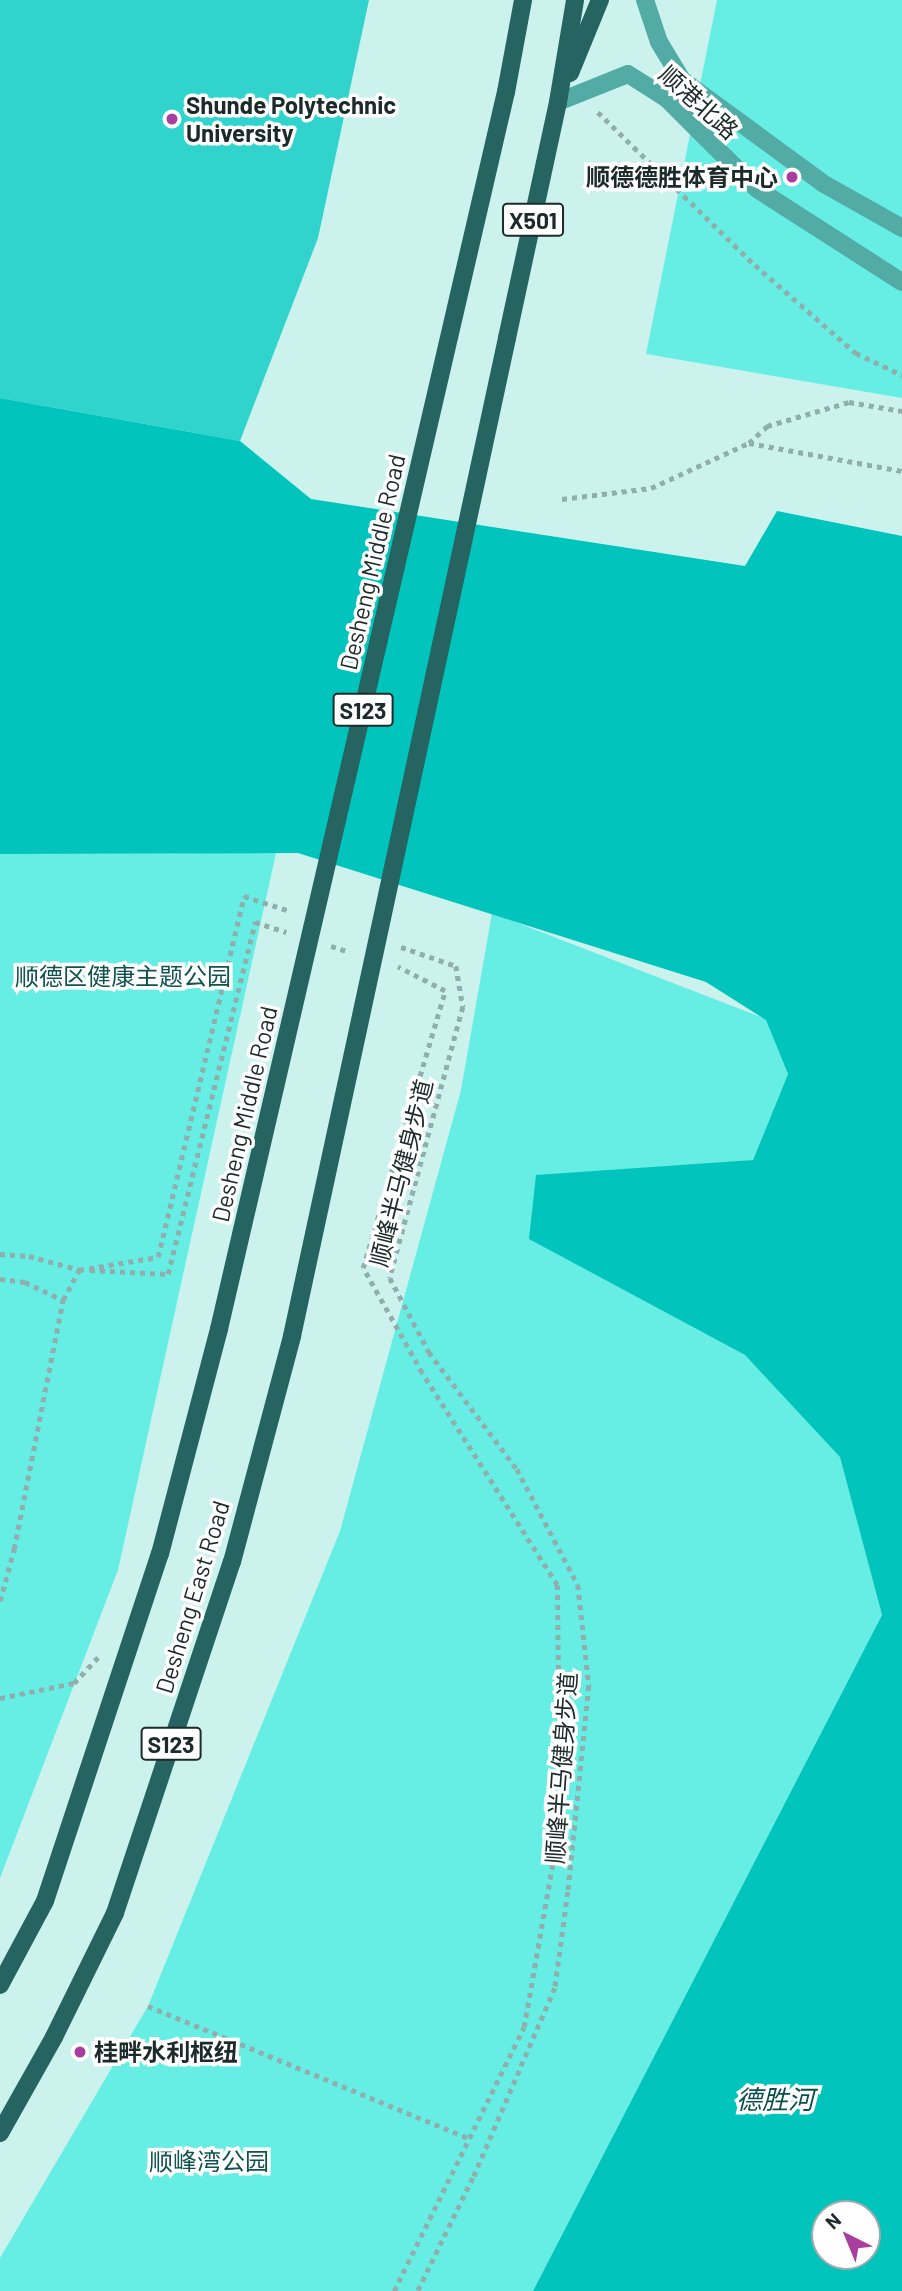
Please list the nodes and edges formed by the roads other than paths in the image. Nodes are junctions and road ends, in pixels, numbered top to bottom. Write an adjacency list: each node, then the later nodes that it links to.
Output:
1 (523, 0): 9 (main road, Desheng Middle Road / S123, bridge)
2 (576, 0): 5 (main road)
3 (600, 0): 5 (main road)
4 (645, 0): 6 (lane, 顺港北路)
5 (558, 102): 7 (lane, 顺港北路); 8 (main road, X501)
6 (902, 228)
7 (902, 282)
8 (507, 338): 11 (main road, Desheng East Road / S123, bridge)
9 (219, 1329): 10 (main road, Desheng East Road / S123)
10 (0, 1985)
11 (0, 2133)

